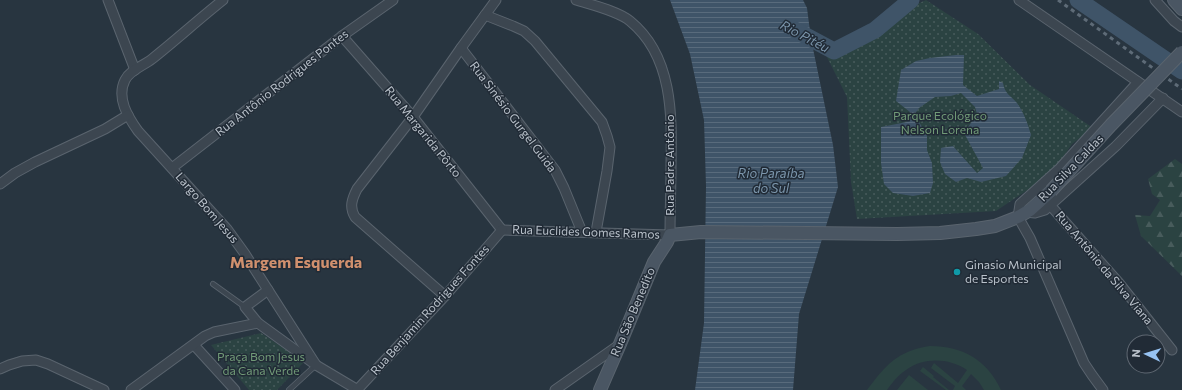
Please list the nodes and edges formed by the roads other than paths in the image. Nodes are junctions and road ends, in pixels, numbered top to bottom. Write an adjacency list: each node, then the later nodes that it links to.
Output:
1 (108, 0): 15 (street)
2 (223, 0): 15 (street)
3 (393, 0): 12 (street, Rua Antônio Rodrigues Pontes)
4 (496, 0): 10 (street)
5 (576, 0): 28 (street, Rua Padre Antônio)
6 (1019, 0): 16 (street)
7 (1174, 0): 9 (main road)
8 (1159, 1): 11 (street)
9 (1182, 9)
10 (485, 15): 13 (street); 27 (street)
11 (1182, 27)
12 (342, 36): 20 (street, Rua Margarida Pôrto); 21 (street, Rua Antônio Rodrigues Pontes)
13 (460, 48): 20 (street); 26 (street, Rua Sinésio Gurgel Guida)
14 (1182, 52): 24 (main road, Rua Silva Caldas, bridge)
15 (135, 70): 19 (street, Largo Bom Jesus)
16 (1138, 82): 17 (street); 24 (street)
17 (1163, 98): 18 (street); 23 (street)
18 (1182, 112)
19 (128, 115): 21 (street, Largo Bom Jesus); 22 (street)
20 (413, 117): 25 (street, Rua Margarida Pôrto); 31 (street)
21 (172, 168): 30 (street, Largo Bom Jesus)
22 (0, 184)
23 (1050, 205): 24 (street); 36 (street, Rua Antônio da Silva Viana)
24 (1022, 215): 28 (main road, Rua Silva Caldas); 46 (street)
25 (502, 230): 26 (street, Rua Euclides Gomes Ramos); 31 (street, Rua Benjamin Rodrigues Fontes)
26 (582, 232): 27 (street, Rua Euclides Gomes Ramos)
27 (596, 232): 28 (street, Rua Euclides Gomes Ramos)
28 (670, 235): 34 (main road, Rua São Benedito)
29 (213, 284): 32 (lane)
30 (268, 290): 32 (street); 37 (street, Largo Bom Jesus)
31 (445, 296): 43 (street, Rua Benjamin Rodrigues Fontes)
32 (246, 307): 33 (street)
33 (258, 323): 35 (street); 37 (street)
34 (620, 344): 44 (street); 45 (main road, Rua São Benedito)
35 (194, 345): 40 (street); 41 (street)
36 (1172, 350)
37 (316, 365): 42 (lane); 43 (street)
38 (0, 369): 39 (street)
39 (104, 390)
40 (131, 390)
41 (236, 390)
42 (289, 390)
43 (357, 390)
44 (555, 390)
45 (600, 390)
46 (1103, 390)

